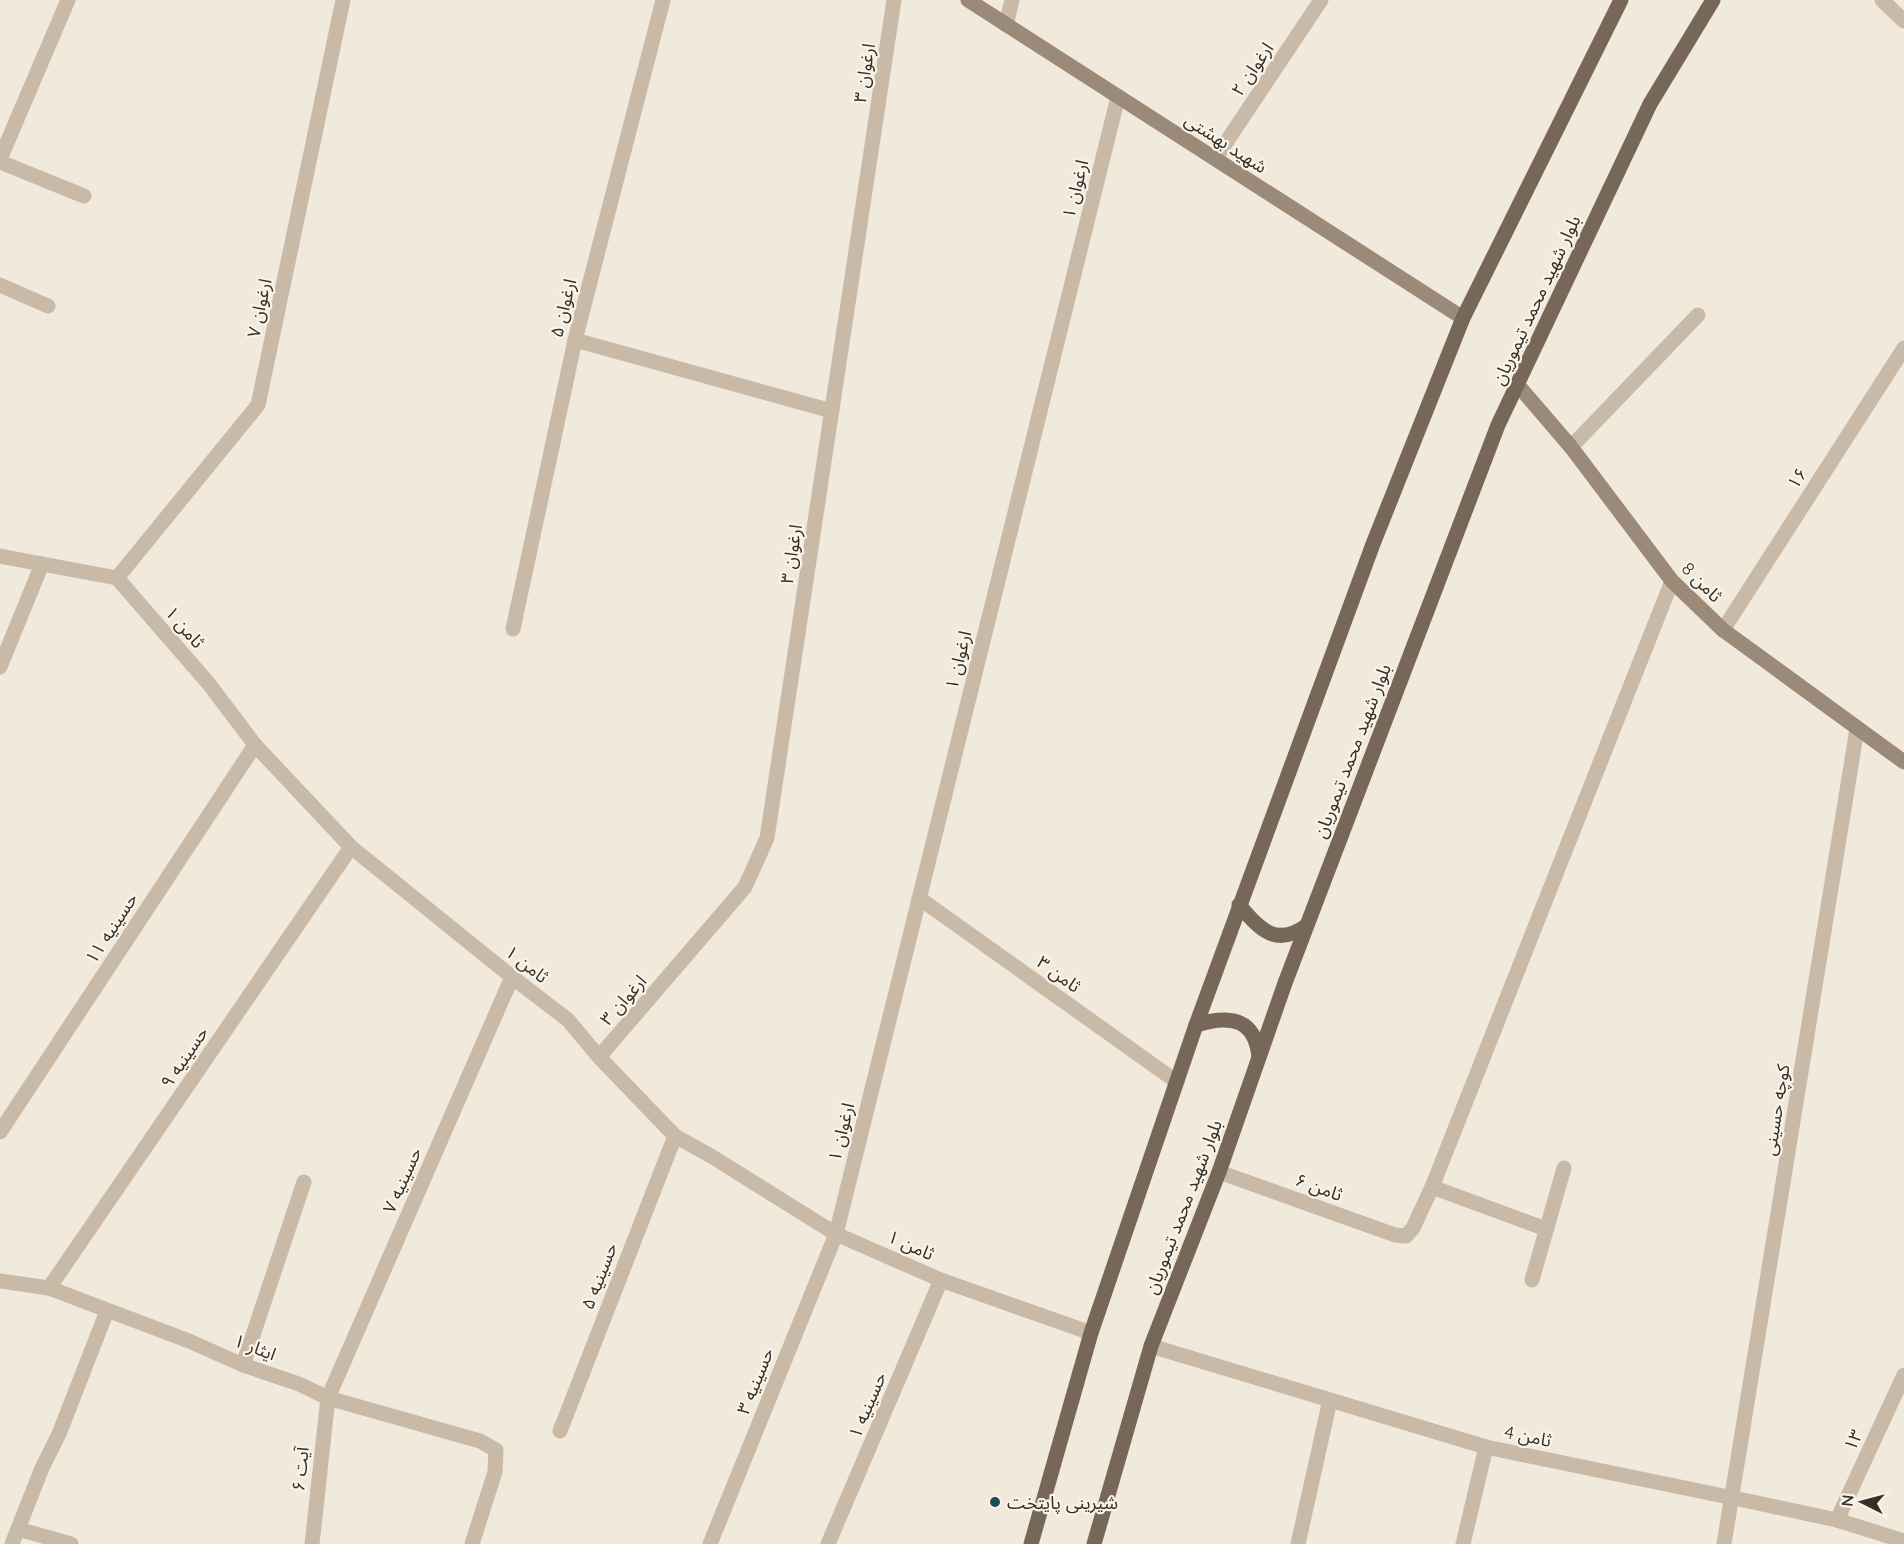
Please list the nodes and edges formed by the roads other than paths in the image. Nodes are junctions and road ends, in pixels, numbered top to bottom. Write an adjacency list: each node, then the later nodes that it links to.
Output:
1 (68, 0): 15 (street)
2 (343, 0): 28 (street, ارغوان ۷)
3 (663, 0): 21 (street, ارغوان ۵)
4 (894, 0): 24 (street, ارغوان ۳)
5 (968, 0): 12 (street, شهید بهشتی)
6 (1012, 0): 12 (street)
7 (1321, 0): 14 (street, ارغوان ۲)
8 (1621, 0): 20 (main road)
9 (1713, 0): 23 (main road, بلوار شهید محمد تیموریان)
10 (1882, 0): 11 (street)
11 (1904, 21)
12 (1006, 25): 13 (street, شهید بهشتی)
13 (1118, 96): 14 (street, شهید بهشتی); 37 (street, ارغوان ۱)
14 (1215, 159): 20 (street, شهید بهشتی)
15 (0, 161): 16 (street)
16 (84, 196)
17 (0, 285): 18 (street)
18 (48, 306)
19 (1698, 315): 25 (street)
20 (1463, 318): 38 (main road)
21 (575, 340): 24 (street); 30 (street, ارغوان ۵)
22 (1904, 348): 31 (street, ۱۶)
23 (1518, 384): 25 (street, ثامن 8); 39 (main road, بلوار شهید محمد تیموریان)
24 (832, 411): 42 (street, ارغوان ۳)
25 (1571, 447): 29 (street, ثامن 8)
26 (0, 556): 27 (street)
27 (42, 564): 28 (street); 32 (street)
28 (117, 578): 34 (street, ثامن ۱)
29 (1671, 581): 31 (street, ثامن 8); 50 (street)
30 (513, 629)
31 (1723, 630): 33 (street, ثامن 8)
32 (0, 667)
33 (1857, 729): 35 (street, ثامن 8); 66 (street, کوچه حسینی)
34 (255, 745): 36 (street, ثامن ۱); 45 (street, حسینیه ۱۱)
35 (1904, 762)
36 (351, 847): 40 (street, ثامن ۱); 56 (street, حسینیه ۹)
37 (919, 898): 44 (street, ثامن ۳); 52 (street, ارغوان ۱)
38 (1239, 905): 39 (main road); 41 (main road)
39 (1306, 926): 43 (main road, بلوار شهید محمد تیموریان)
40 (512, 977): 42 (street, ثامن ۱); 62 (street, حسینیه ۷)
41 (1196, 1025): 43 (main road); 44 (main road)
42 (599, 1057): 46 (street, ثامن ۱)
43 (1259, 1057): 48 (main road, بلوار شهید محمد تیموریان)
44 (1177, 1082): 58 (main road)
45 (0, 1132)
46 (675, 1136): 52 (street, ثامن ۱); 64 (street, حسینیه ۵)
47 (1564, 1168): 51 (street)
48 (1219, 1172): 50 (street, ثامن ۶); 59 (main road, بلوار شهید محمد تیموریان)
49 (304, 1182): 60 (street)
50 (1432, 1187): 51 (street)
51 (1546, 1229): 54 (street)
52 (836, 1234): 53 (street, ثامن ۱); 74 (street, حسینیه ۳)
53 (941, 1280): 58 (street, ثامن ۱); 75 (street, حسینیه ۱)
54 (1532, 1280)
55 (0, 1281): 56 (street, ایثار ۱)
56 (49, 1288): 57 (street, ایثار ۱)
57 (107, 1311): 60 (street, ایثار ۱); 68 (street)
58 (1091, 1333): 76 (main road)
59 (1150, 1346): 63 (street, ثامن 4); 77 (main road, بلوار شهید محمد تیموریان)
60 (243, 1365): 62 (street, ایثار ۱)
61 (1904, 1375): 67 (street, ۱۳)
62 (328, 1398): 72 (street, آیت ۶); 73 (street, ایثار ۱)
63 (1330, 1400): 65 (street, ثامن 4); 78 (street)
64 (560, 1431)
65 (1486, 1447): 66 (street, ثامن 4); 79 (street)
66 (1733, 1497): 67 (street, ثامن 4); 80 (street, کوچه حسینی)
67 (1837, 1521): 69 (street, ثامن 4)
68 (15, 1537): 71 (street)
69 (1875, 1538): 70 (street, ثامن 4)
70 (1904, 1541)
71 (71, 1544)
72 (312, 1544)
73 (472, 1544)
74 (710, 1544)
75 (828, 1544)
76 (1031, 1544)
77 (1094, 1544)
78 (1298, 1544)
79 (1462, 1544)
80 (1724, 1544)

